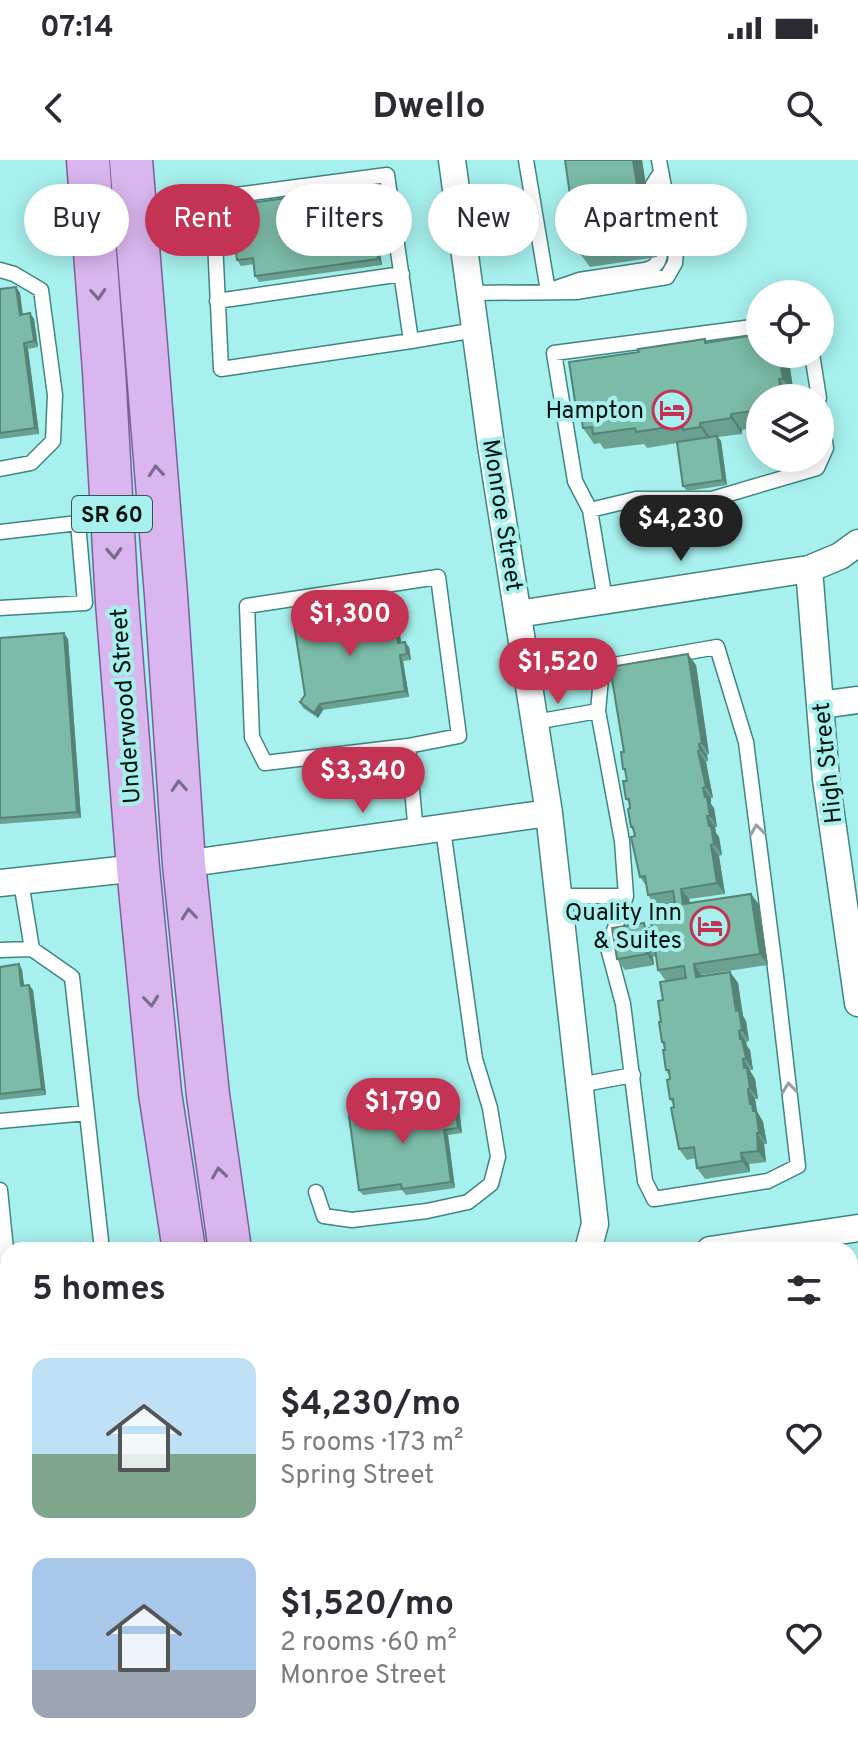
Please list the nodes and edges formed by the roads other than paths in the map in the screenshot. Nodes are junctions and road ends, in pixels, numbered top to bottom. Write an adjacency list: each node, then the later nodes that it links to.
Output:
1 (88, 160): 32 (main road, Underwood Street / SR 60, one-way to 32)
2 (131, 160): 31 (main road, Underwood Street / SR 60, one-way to 2)
3 (452, 160): 9 (street, Monroe Street)
4 (526, 160): 8 (lane)
5 (660, 166): 8 (lane)
6 (0, 270): 14 (lane)
7 (402, 274): 10 (lane); 10 (lane); 13 (lane)
8 (548, 291): 9 (lane)
9 (470, 293): 12 (street, Monroe Street)
10 (217, 301): 13 (lane)
11 (746, 328): 16 (lane)
12 (475, 330): 13 (lane); 22 (street, Monroe Street)
13 (411, 341)
14 (0, 469)
15 (803, 472): 16 (lane)
16 (590, 510): 20 (lane)
17 (0, 532): 21 (lane)
18 (858, 543): 19 (street)
19 (809, 569): 20 (street); 24 (street, High Street)
20 (605, 600): 22 (street)
21 (0, 608)
22 (518, 614): 26 (street, Monroe Street)
23 (858, 700): 24 (street)
24 (820, 705): 38 (street, High Street)
25 (598, 711): 26 (lane); 35 (lane); 39 (lane, one-way to 25)
26 (535, 722): 28 (street, Monroe Street)
27 (408, 746): 27 (lane); 30 (lane)
28 (549, 813): 29 (street); 34 (street, Monroe Street)
29 (443, 829): 30 (street); 44 (lane)
30 (416, 833): 31 (street)
31 (184, 864): 49 (main road, Underwood Street / SR 60, one-way to 31)
32 (138, 868): 33 (street); 48 (main road, Underwood Street / SR 60, one-way to 48)
33 (10, 882): 36 (lane)
34 (558, 896): 35 (lane); 40 (street, Monroe Street)
35 (626, 896): 39 (lane)
36 (32, 949): 37 (lane); 41 (lane)
37 (0, 950)
38 (858, 1003)
39 (633, 1075): 40 (lane)
40 (579, 1085): 50 (street, Monroe Street)
41 (87, 1113): 42 (lane); 47 (lane)
42 (0, 1121)
43 (0, 1190): 46 (lane)
44 (316, 1192)
45 (858, 1228): 51 (street)
46 (5, 1242)
47 (101, 1242)
48 (183, 1242)
49 (229, 1242)
50 (590, 1242)
51 (764, 1242)

